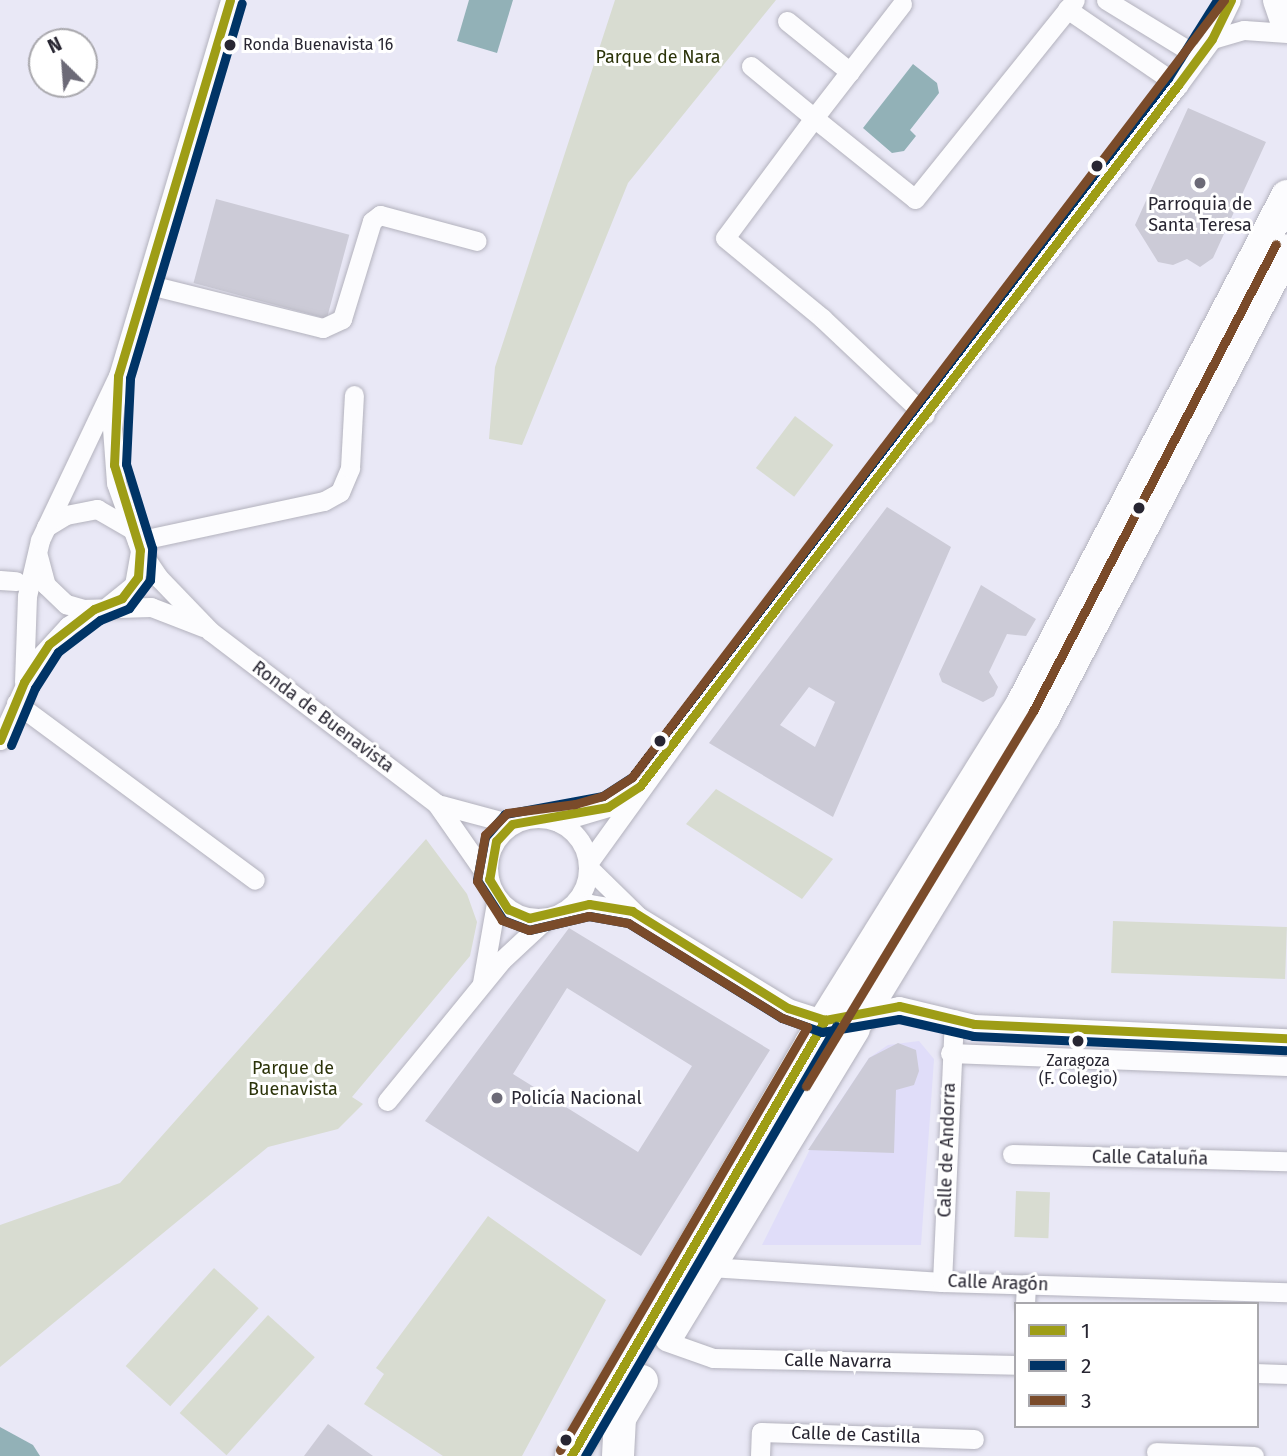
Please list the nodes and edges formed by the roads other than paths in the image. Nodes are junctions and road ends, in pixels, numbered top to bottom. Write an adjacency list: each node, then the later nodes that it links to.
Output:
1 (230, 0): 20 (street, Ronda de Buenavista)
2 (1106, 0): 12 (street)
3 (1243, 0): 7 (street)
4 (1279, 0): 9 (main road)
5 (902, 4): 14 (street)
6 (1071, 4): 15 (street); 16 (street)
7 (1226, 8): 11 (street)
8 (787, 21): 14 (street)
9 (1287, 23)
10 (1287, 33): 11 (street)
11 (1212, 39): 12 (street)
12 (1199, 57): 15 (street)
13 (751, 66): 16 (street)
14 (850, 72): 16 (street)
15 (1178, 85): 23 (street)
16 (814, 118): 23 (street)
17 (1287, 197): 45 (main road)
18 (477, 241): 20 (street)
19 (1287, 250): 41 (main road)
20 (146, 284): 21 (street, Ronda de Buenavista)
21 (118, 376): 24 (street, Ronda de Buenavista); 25 (street, Ronda de Buenavista)
22 (354, 395): 25 (street)
23 (925, 415): 32 (street)
24 (46, 527): 25 (street, Ronda de Buenavista); 26 (street, Ronda de Buenavista)
25 (136, 540): 27 (street, Ronda de Buenavista); 28 (street, Ronda de Buenavista)
26 (37, 554): 27 (street, Ronda de Buenavista); 29 (street, Ronda de Buenavista)
27 (100, 608): 28 (street, Ronda de Buenavista); 29 (street, Ronda de Buenavista)
28 (210, 631): 33 (street, Ronda de Buenavista)
29 (24, 682): 30 (street, Ronda de Buenavista)
30 (16, 703): 31 (street, Ronda de Buenavista); 37 (street)
31 (0, 740)
32 (640, 786): 34 (street); 36 (street)
33 (436, 803): 35 (street, Ronda de Buenavista); 38 (street, Ronda de Buenavista)
34 (558, 822): 35 (street); 36 (street)
35 (512, 824): 38 (street)
36 (589, 865): 39 (street); 40 (street)
37 (255, 880)
38 (493, 888): 40 (street); 42 (street)
39 (632, 911): 40 (street); 45 (street)
40 (555, 915): 42 (street)
41 (886, 974): 43 (street); 45 (main road)
42 (482, 984): 49 (street)
43 (899, 1006): 44 (street); 45 (street)
44 (954, 1019): 46 (street); 47 (street, Calle de Andorra)
45 (846, 1022): 52 (main road); 62 (main road)
46 (1287, 1038)
47 (950, 1053): 48 (street); 53 (street, Calle de Andorra)
48 (1287, 1066)
49 (387, 1101)
50 (1012, 1154): 51 (street, Calle Cataluña)
51 (1287, 1161)
52 (710, 1267): 53 (street, Calle Aragón); 56 (main road)
53 (942, 1282): 55 (street, Calle Aragón)
54 (1287, 1292): 55 (street, Calle Aragón)
55 (1026, 1294)
56 (665, 1341): 57 (street, Calle Navarra); 63 (main road)
57 (1014, 1365)
58 (1259, 1373): 59 (street)
59 (1287, 1374)
60 (974, 1438): 64 (street, Calle de Castilla)
61 (1156, 1452): 65 (street)
62 (572, 1456)
63 (618, 1456)
64 (760, 1456)
65 (1254, 1456)

